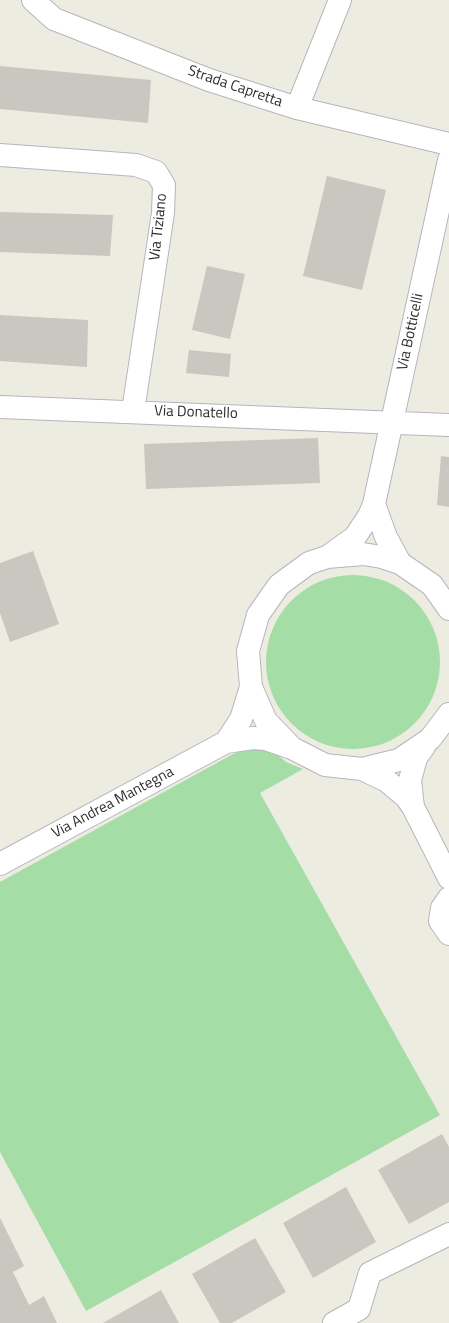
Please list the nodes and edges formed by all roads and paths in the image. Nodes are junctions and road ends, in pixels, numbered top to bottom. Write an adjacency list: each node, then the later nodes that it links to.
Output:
1 (33, 0): 3 (street, Strada Capretta)
2 (340, 0): 3 (street)
3 (297, 108): 4 (street, Strada Capretta)
4 (449, 144)
5 (0, 155): 8 (street, Via Tiziano)
6 (449, 160): 9 (street, Via Botticelli)
7 (0, 407): 8 (street, Via Donatello)
8 (133, 411): 9 (street, Via Donatello)
9 (392, 421): 10 (street, Via Donatello); 11 (street, Via Botticelli)
10 (449, 425)
11 (374, 504): 12 (street, Via Botticelli); 13 (street)
12 (327, 557): 13 (street); 15 (street)
13 (400, 563): 14 (street)
14 (449, 609)
15 (251, 688): 18 (street, Via Andrea Mantegna); 19 (street)
16 (449, 714): 17 (street)
17 (430, 739): 20 (street); 21 (street)
18 (226, 742): 19 (street, Via Andrea Mantegna); 22 (street, Via Andrea Mantegna)
19 (292, 748): 20 (street)
20 (362, 769): 21 (street)
21 (413, 807): 23 (street)
22 (0, 864)
23 (449, 878)
24 (449, 898): 25 (street)
25 (449, 934)
26 (449, 1234): 27 (street)
27 (334, 1323)

